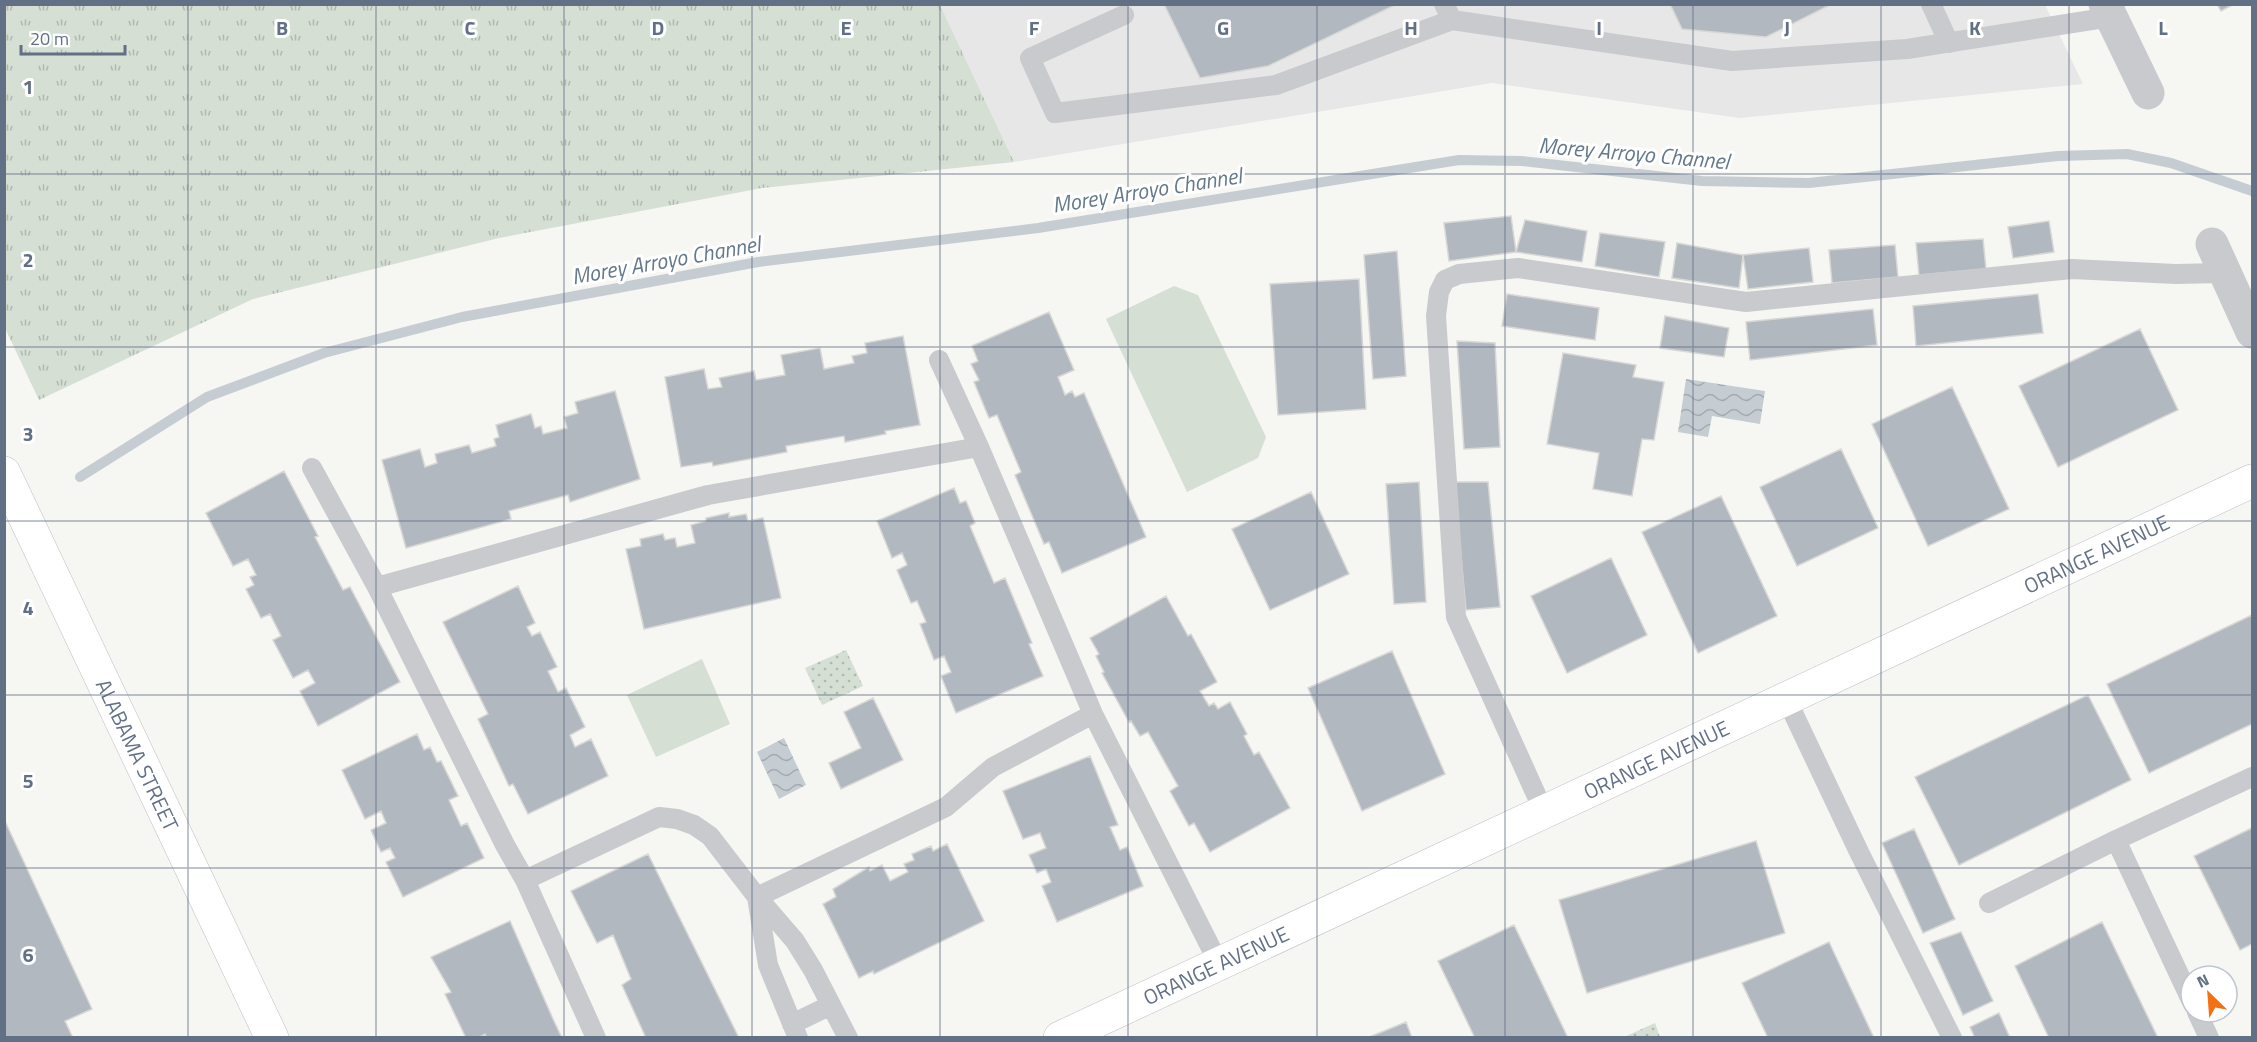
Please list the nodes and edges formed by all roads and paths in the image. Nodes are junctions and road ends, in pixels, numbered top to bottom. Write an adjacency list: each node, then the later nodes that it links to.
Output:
1 (1931, 4): 5 (lane)
2 (2108, 10): 5 (lane); 6 (street)
3 (1448, 12): 4 (lane); 5 (lane)
4 (1124, 15)
5 (1949, 43)
6 (2148, 93)
7 (2218, 259): 8 (street); 18 (lane)
8 (2253, 332)
9 (939, 360): 10 (lane)
10 (979, 447): 14 (lane); 16 (lane)
11 (312, 468): 14 (lane)
12 (4, 472): 28 (street, ALABAMA STREET)
13 (2253, 481): 15 (street, ORANGE AVENUE)
14 (377, 587): 20 (lane)
15 (1786, 698): 18 (street, ORANGE AVENUE); 32 (lane)
16 (1093, 714): 21 (lane); 23 (lane)
17 (2253, 777): 19 (lane)
18 (1544, 812): 23 (street, ORANGE AVENUE)
19 (2116, 840): 22 (lane); 24 (lane)
20 (525, 880): 21 (lane); 29 (lane)
21 (757, 897): 25 (lane); 27 (lane)
22 (1989, 903)
23 (1219, 964): 31 (street, ORANGE AVENUE)
24 (2179, 974)
25 (831, 1005): 27 (lane); 30 (lane)
26 (2203, 1024): 33 (lane)
27 (795, 1031)
28 (272, 1038)
29 (596, 1038)
30 (848, 1038)
31 (1060, 1038)
32 (1952, 1038)
33 (2209, 1038)

